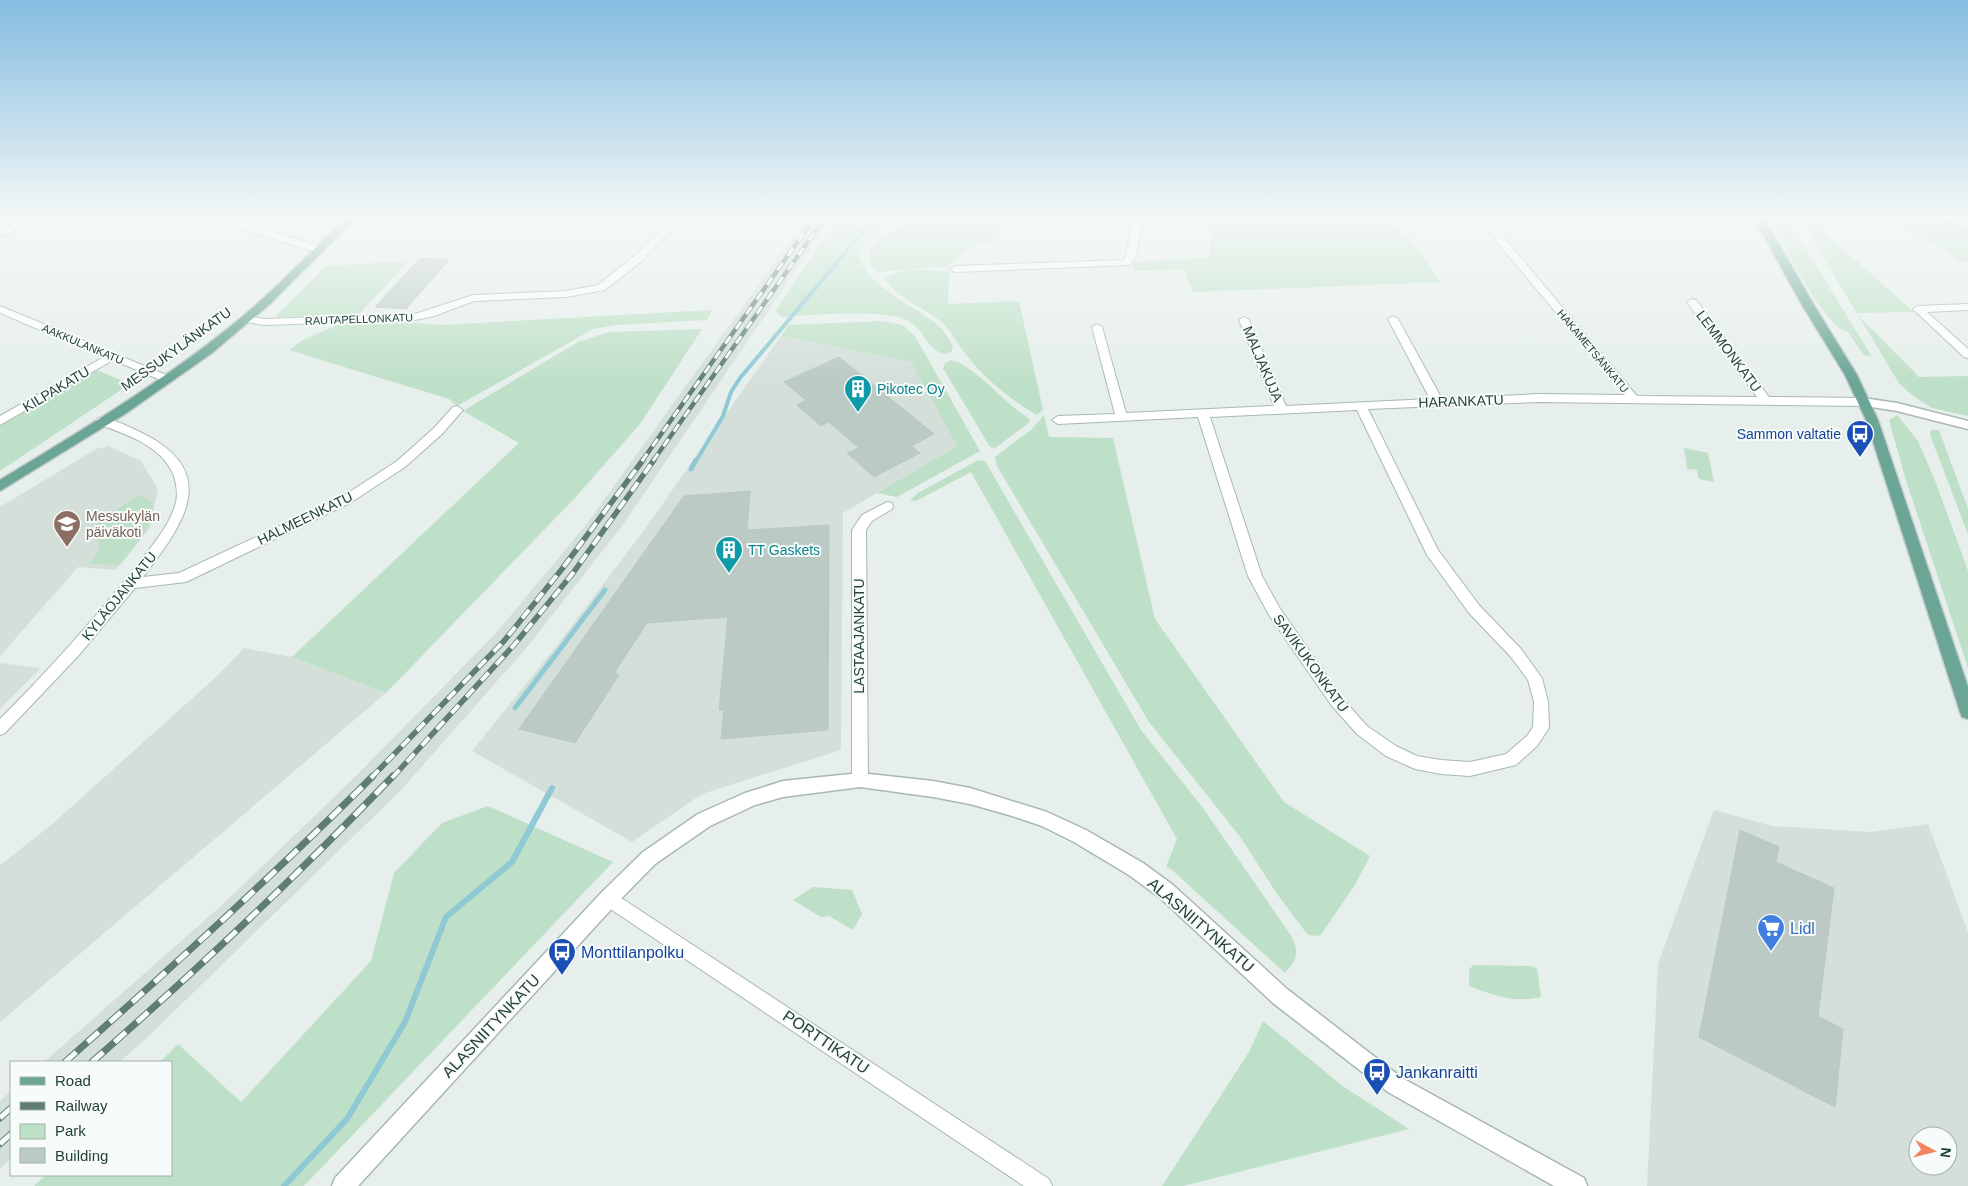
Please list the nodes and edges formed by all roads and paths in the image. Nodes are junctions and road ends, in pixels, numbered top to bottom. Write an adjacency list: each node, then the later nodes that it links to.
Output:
1 (296, 271): 8 (main road, MESSUKYLÄNKATU)
2 (621, 271): 8 (street, RAUTAPELLONKATU)
3 (1526, 271): 15 (street, HAKAMETSÄNKATU)
4 (1789, 271): 18 (main road)
5 (1692, 302): 16 (street, LEMMONKATU)
6 (1968, 307): 12 (street)
7 (0, 309): 13 (street, AAKKULANKATU)
8 (246, 319): 14 (main road, MESSUKYLÄNKATU)
9 (1393, 319): 17 (street)
10 (1244, 320): 20 (street, MALJAKUJA)
11 (1097, 327): 23 (street)
12 (1968, 355)
13 (111, 357): 14 (street, AAKKULANKATU); 25 (street, KILPAKATU)
14 (167, 379): 26 (main road, MESSUKYLÄNKATU)
15 (1634, 399): 16 (street, HARANKATU); 17 (street, HARANKATU)
16 (1765, 400): 18 (street, HARANKATU)
17 (1437, 401): 19 (street, HARANKATU)
18 (1864, 402): 27 (street); 31 (main road)
19 (1360, 405): 20 (street, HARANKATU); 22 (street, SAVIKUKONKATU)
20 (1281, 409): 22 (street, HARANKATU)
21 (458, 410): 30 (street, HALMEENKATU)
22 (1203, 413): 23 (street, HARANKATU)
23 (1121, 416): 24 (street, HARANKATU)
24 (1058, 420)
25 (0, 421)
26 (102, 421): 28 (main road, MESSUKYLÄNKATU); 30 (street, KYLÄOJANKATU)
27 (1968, 425)
28 (0, 486)
29 (887, 506): 33 (street, LASTAAJANKATU)
30 (131, 583): 32 (street, KYLÄOJANKATU)
31 (1968, 712)
32 (0, 729)
33 (860, 780): 34 (street, ALASNIITYNKATU); 37 (street, ALASNIITYNKATU)
34 (609, 898): 35 (street, ALASNIITYNKATU); 36 (street, PORTTIKATU)
35 (343, 1186)
36 (1042, 1186)
37 (1576, 1186)

